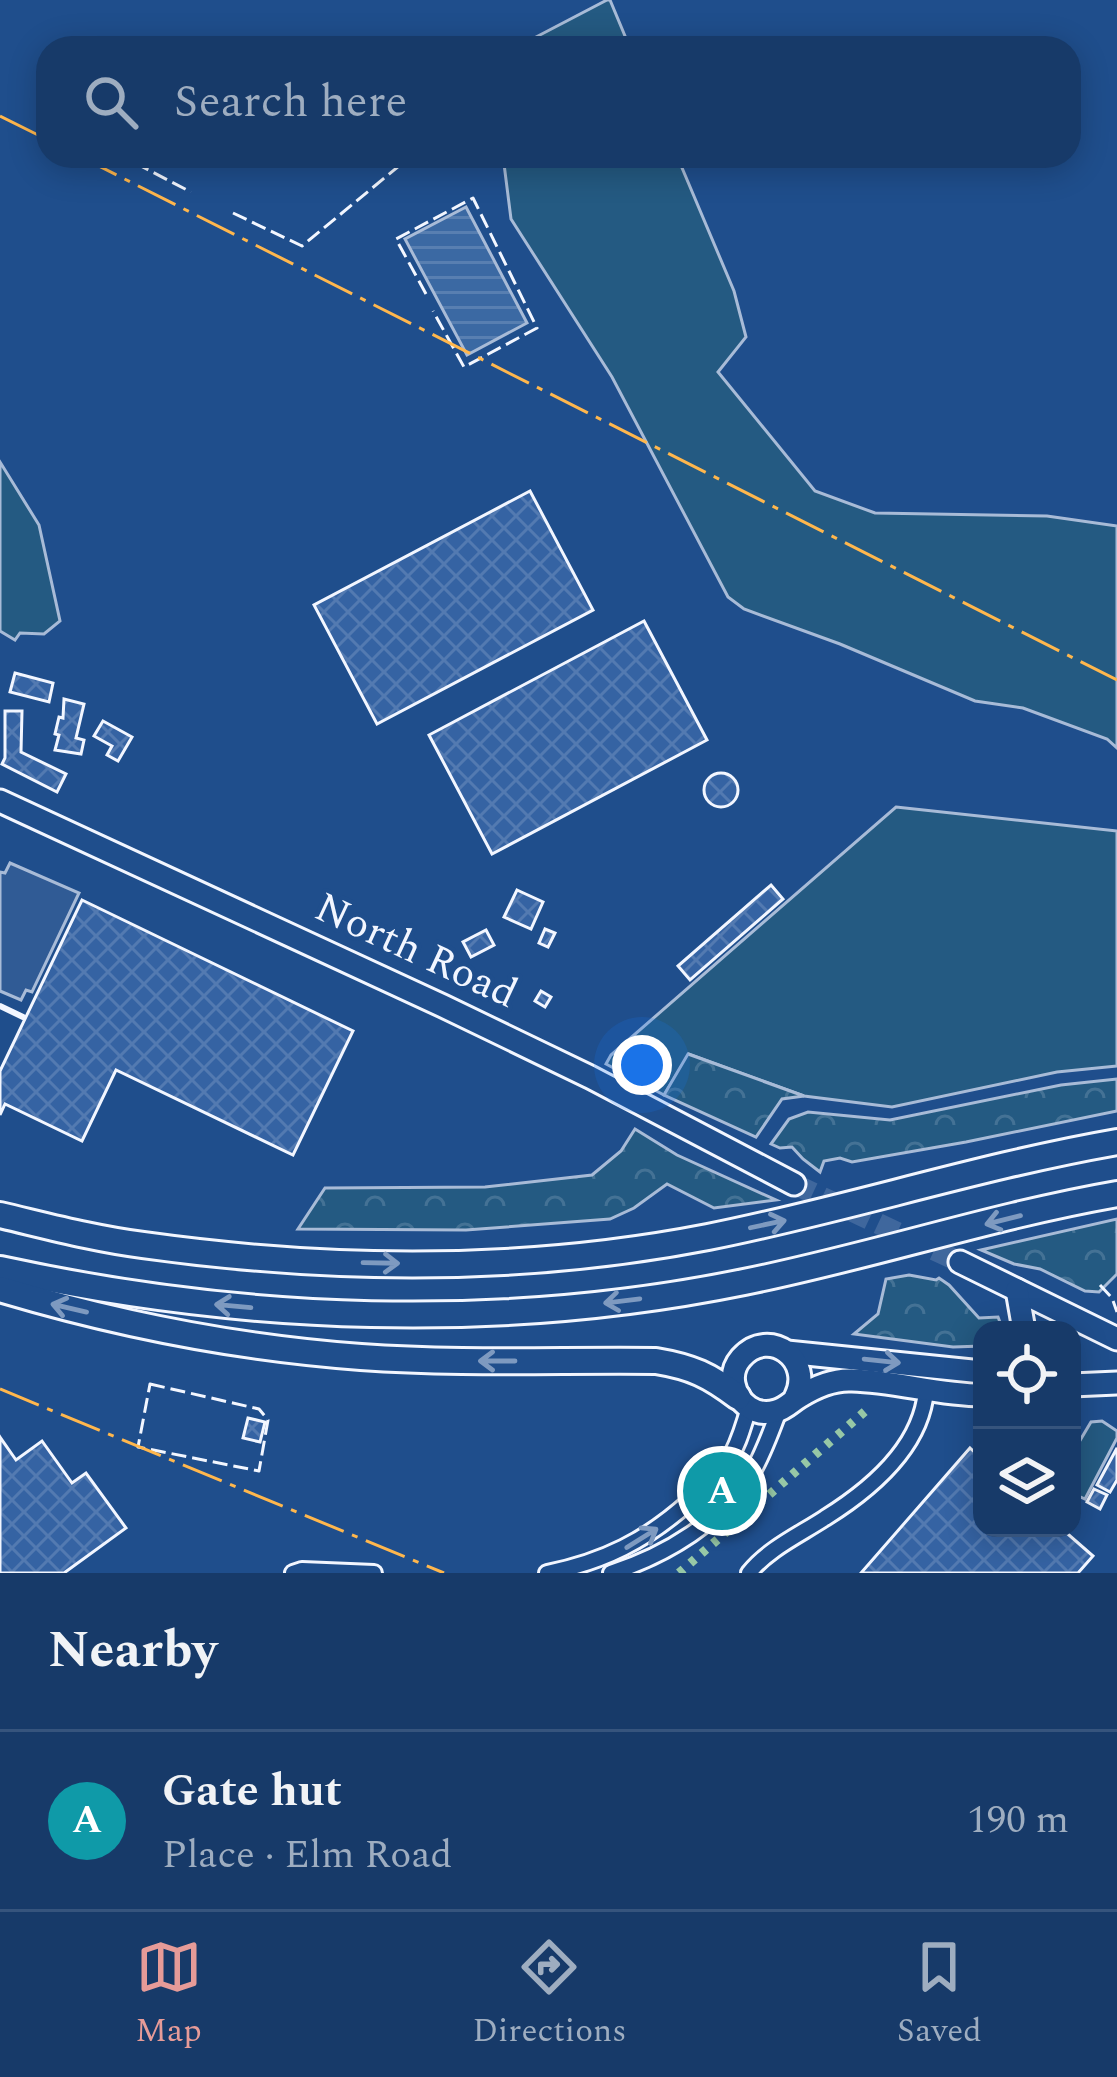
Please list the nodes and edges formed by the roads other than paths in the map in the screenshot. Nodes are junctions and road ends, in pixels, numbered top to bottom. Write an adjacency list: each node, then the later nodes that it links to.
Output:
1 (0, 801): 3 (main road, North Road)
2 (1117, 1142): 5 (highway, one-way to 2)
3 (794, 1184)
4 (1117, 1193): 7 (highway, one-way to 7)
5 (0, 1215)
6 (959, 1262): 9 (main road)
7 (0, 1269)
8 (0, 1288): 20 (highway, one-way to 8)
9 (1017, 1291): 10 (main road); 11 (main road)
10 (1022, 1321)
11 (1058, 1321)
12 (1081, 1332): 13 (main road)
13 (1117, 1339)
14 (787, 1352): 15 (main road, one-way to 15); 20 (main road); 21 (main road)
15 (973, 1370)
16 (1117, 1383): 17 (main road)
17 (1081, 1385)
18 (926, 1391): 19 (main road); 21 (main road); 26 (street)
19 (973, 1394)
20 (744, 1402): 21 (main road); 24 (street, one-way to 20)
21 (787, 1405): 25 (street)
22 (293, 1573): 23 (street)
23 (374, 1573)
24 (547, 1573)
25 (611, 1573)
26 (749, 1573)

